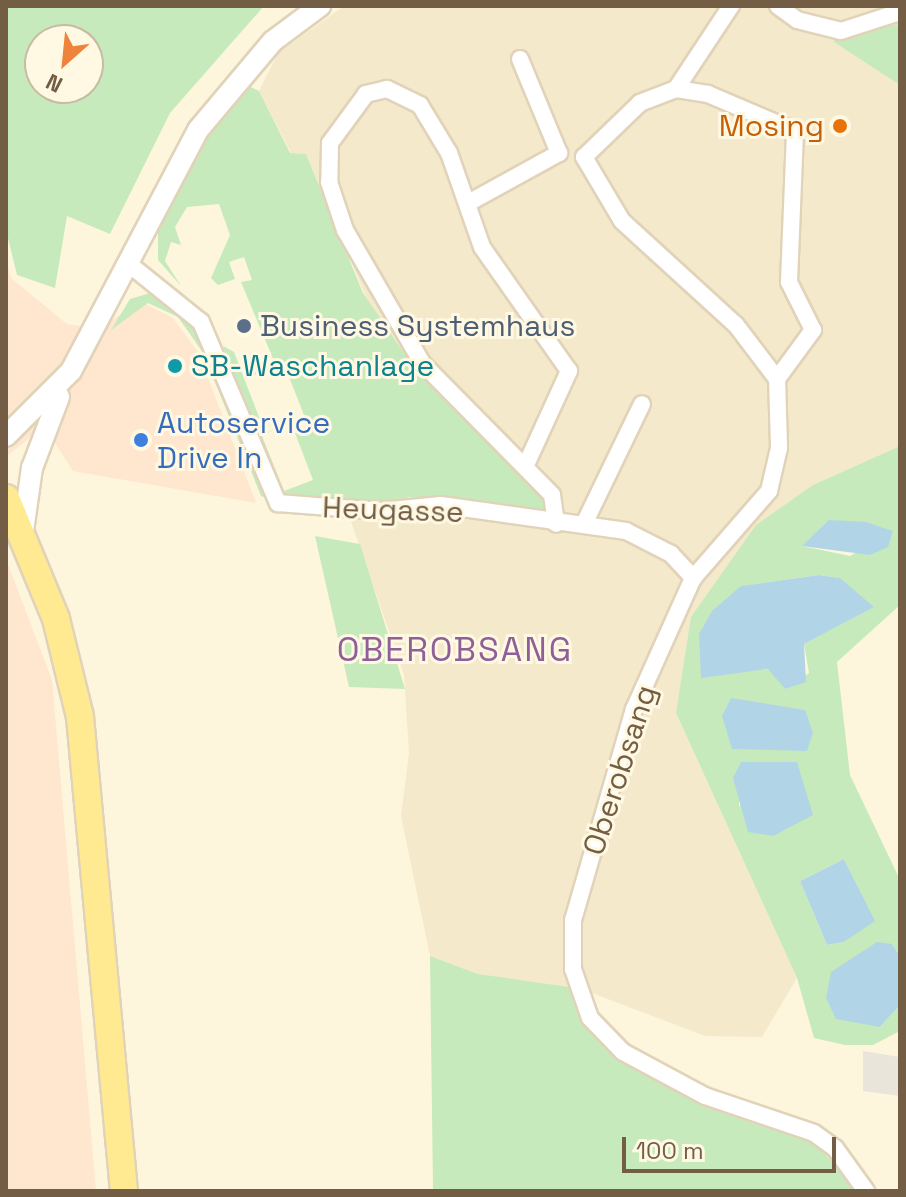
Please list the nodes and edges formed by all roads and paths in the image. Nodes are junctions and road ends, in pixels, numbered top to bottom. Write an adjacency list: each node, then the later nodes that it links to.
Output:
1 (320, 6): 10 (street)
2 (731, 6): 6 (street)
3 (778, 6): 4 (street)
4 (900, 12)
5 (520, 59): 7 (street)
6 (676, 89): 8 (street); 12 (street)
7 (559, 153): 8 (street); 9 (street)
8 (584, 157): 12 (street)
9 (470, 202): 15 (street); 15 (street)
10 (129, 264): 11 (street); 17 (street, Heugasse)
11 (71, 371): 14 (street); 19 (street)
12 (777, 379): 20 (street, Oberobsang)
13 (642, 404): 18 (street)
14 (6, 436)
15 (525, 467): 17 (street)
16 (6, 498): 19 (main road)
17 (556, 524): 18 (street)
18 (584, 524): 20 (street)
19 (23, 531): 21 (main road)
20 (693, 578): 22 (street, Oberobsang)
21 (124, 1191)
22 (866, 1191)

